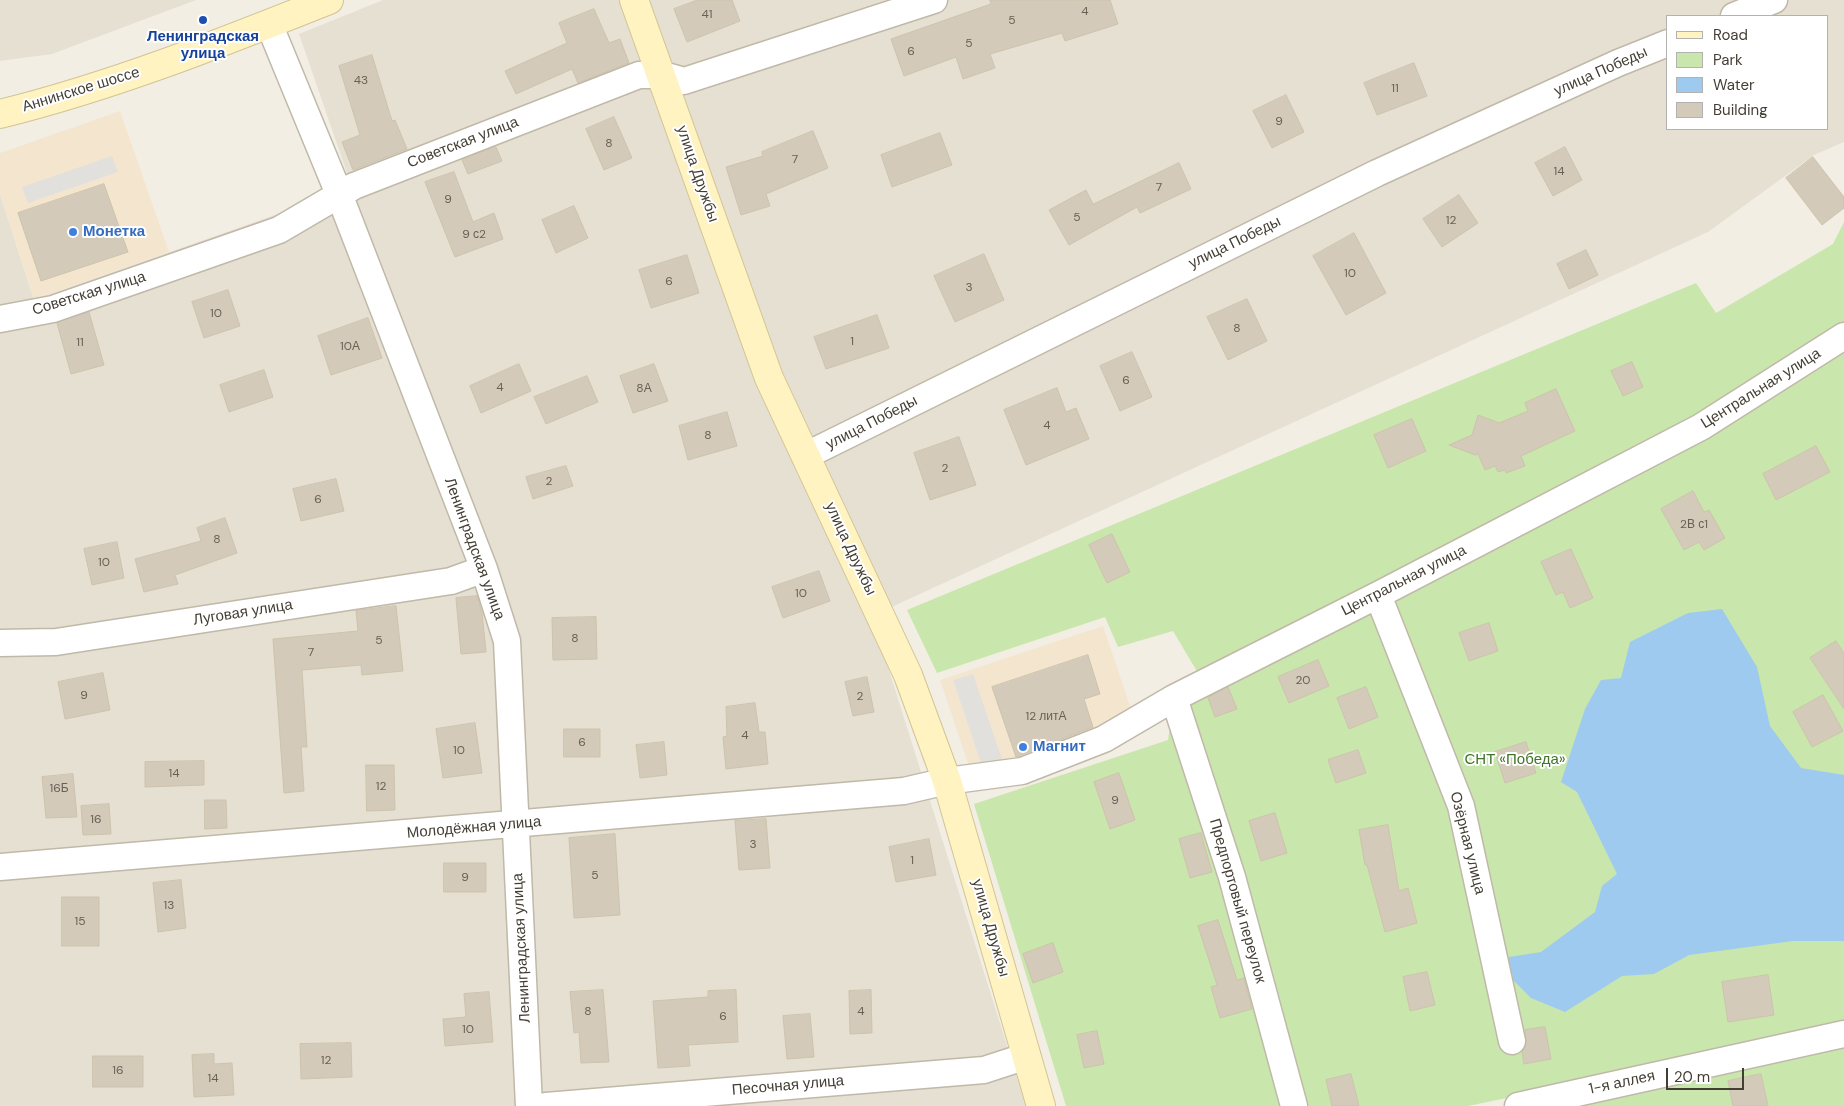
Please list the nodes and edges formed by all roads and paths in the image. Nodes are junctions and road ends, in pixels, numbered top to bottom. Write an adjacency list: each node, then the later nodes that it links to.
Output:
1 (329, 0): 6 (street, Аннинское шоссе)
2 (634, 0): 8 (street, улица Дружбы)
3 (934, 0): 8 (street, Советская улица)
4 (1774, 0): 5 (street)
5 (1736, 15)
6 (269, 24): 9 (street, Аннинское шоссе); 10 (street, Ленинградская улица)
7 (1666, 44): 13 (street, улица Победы)
8 (663, 76): 10 (street, Советская улица); 13 (street, улица Дружбы)
9 (0, 114)
10 (339, 194): 11 (street, Советская улица); 14 (street, Ленинградская улица)
11 (0, 319)
12 (1844, 336): 15 (street, Центральная улица)
13 (807, 455): 18 (street, улица Дружбы)
14 (484, 569): 16 (street, Луговая улица); 19 (street, Ленинградская улица)
15 (1378, 595): 17 (street, Центральная улица); 22 (street, Озёрная улица)
16 (0, 643)
17 (1174, 698): 18 (street, Центральная улица); 27 (street, Предпортовый переулок)
18 (947, 781): 19 (street, Молодёжная улица); 23 (street, улица Дружбы)
19 (516, 824): 20 (street, Молодёжная улица); 24 (street, Ленинградская улица)
20 (0, 867)
21 (1844, 1034): 28 (street, 1-я аллея)
22 (1512, 1041)
23 (1028, 1056): 25 (street, Песочная улица); 26 (street, улица Дружбы)
24 (529, 1106)
25 (546, 1106)
26 (1041, 1106)
27 (1294, 1106)
28 (1518, 1106)

